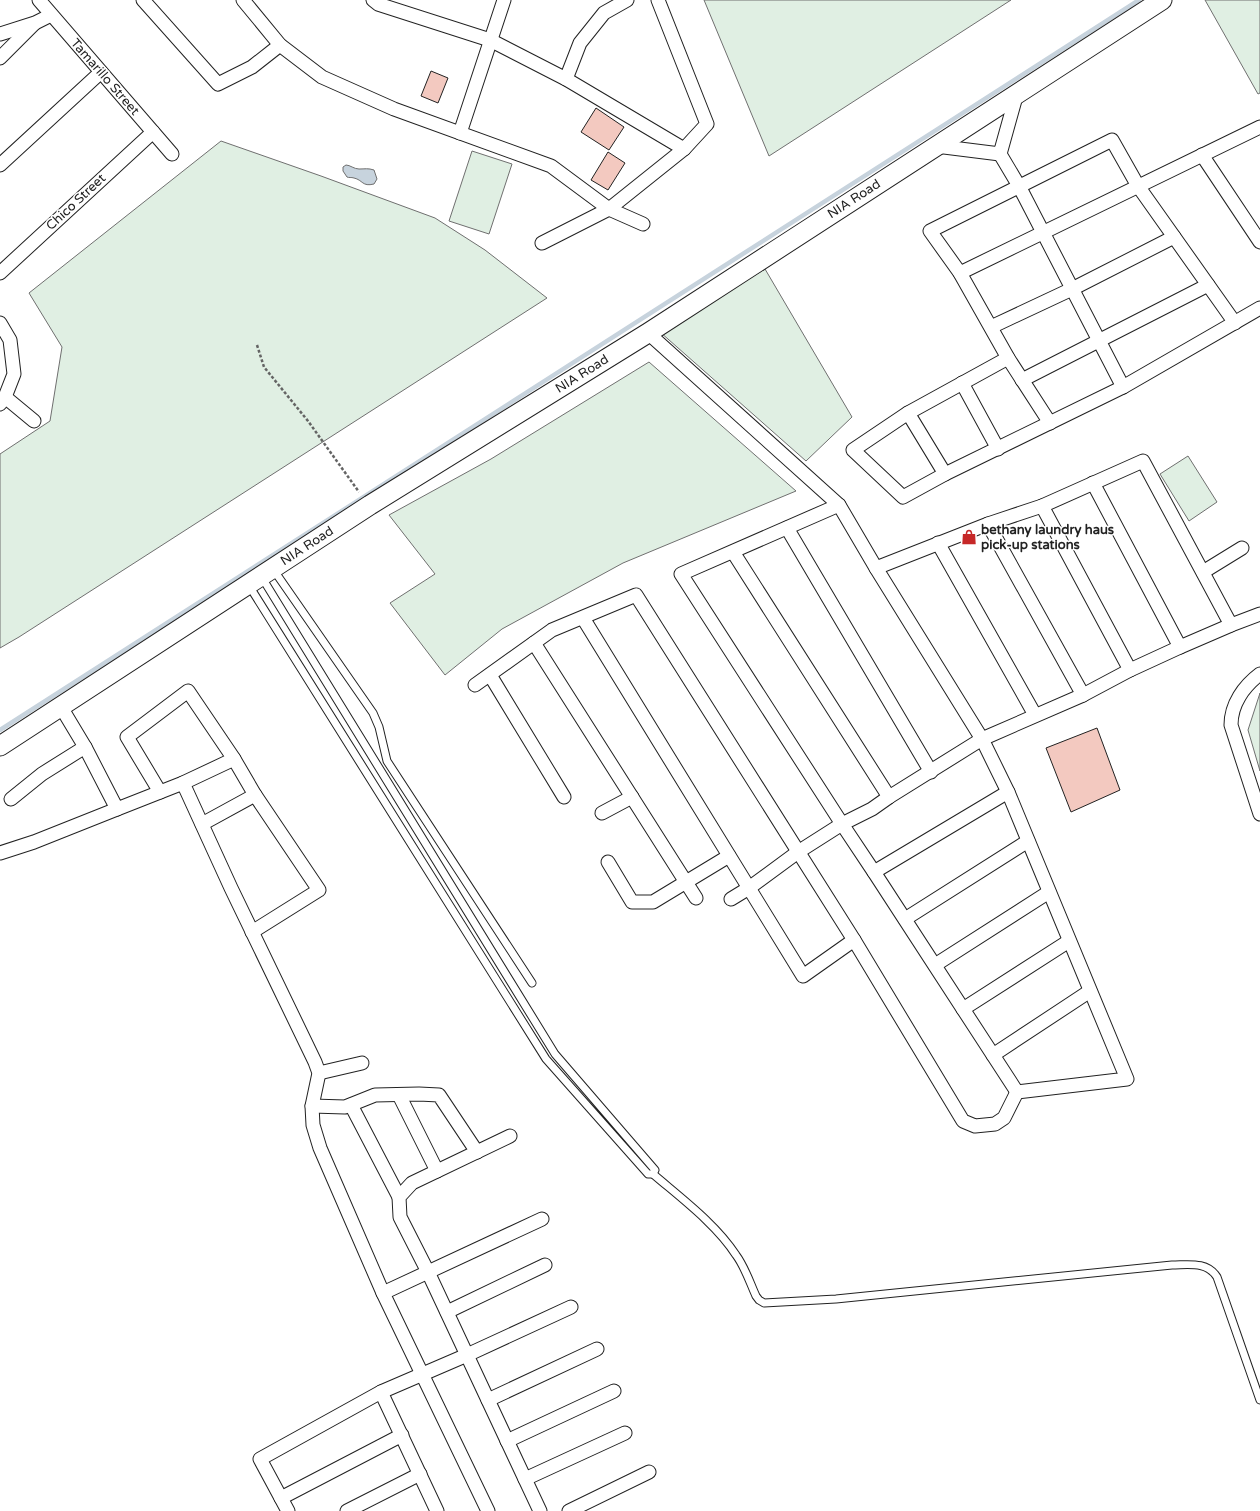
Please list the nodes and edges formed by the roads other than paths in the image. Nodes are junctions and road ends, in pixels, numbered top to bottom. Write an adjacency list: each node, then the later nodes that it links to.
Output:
1 (39, 0): 9 (street, Tamarillo Street)
2 (143, 0): 13 (street)
3 (243, 0): 13 (street)
4 (373, 0): 12 (street)
5 (504, 0): 12 (street)
6 (627, 0): 16 (street)
7 (658, 0): 22 (street)
8 (1162, 0): 17 (street, NIA Road)
9 (51, 15): 10 (street); 15 (street, Tamarillo Street)
10 (34, 23): 11 (street); 14 (street)
11 (0, 34)
12 (490, 40): 16 (street); 20 (street)
13 (280, 45): 20 (street)
14 (0, 58)
15 (101, 72): 19 (street, Tamarillo Street); 26 (street)
16 (566, 79): 22 (street)
17 (1017, 93): 21 (street, NIA Road); 24 (street)
18 (1258, 131): 25 (street)
19 (153, 132): 23 (street, Tamarillo Street); 35 (street, Chico Street)
20 (460, 133): 29 (street)
21 (936, 146): 24 (street); 43 (street, NIA Road)
22 (684, 149): 29 (street)
23 (172, 154)
24 (1000, 154): 27 (street)
25 (1202, 155): 28 (street); 33 (street)
26 (0, 165)
27 (1019, 186): 28 (street); 31 (street); 36 (street)
28 (1138, 186): 31 (street); 32 (street)
29 (609, 209): 30 (street); 34 (street)
30 (643, 224)
31 (1042, 232): 36 (street); 38 (street)
32 (1174, 237): 37 (street); 38 (street)
33 (1260, 242)
34 (542, 243)
35 (0, 273)
36 (960, 273): 42 (street)
37 (1208, 285): 41 (street); 44 (street)
38 (1072, 289): 42 (street); 44 (street)
39 (1260, 308): 41 (street)
40 (0, 323): 49 (street)
41 (1235, 323): 48 (street)
42 (991, 327): 45 (street)
43 (648, 333): 56 (street); 65 (street, NIA Road)
44 (1099, 341): 46 (street); 48 (street)
45 (1008, 358): 46 (street); 47 (street)
46 (1022, 380): 52 (street)
47 (962, 383): 50 (street); 53 (street)
48 (1123, 387): 52 (street)
49 (3, 401): 51 (street)
50 (908, 413): 54 (street); 54 (street)
51 (34, 421)
52 (1050, 423): 53 (street)
53 (998, 449): 54 (street)
54 (945, 474)
55 (1093, 483): 57 (street); 64 (street); 70 (street)
56 (839, 505): 59 (street); 63 (street)
57 (1042, 506): 58 (street); 71 (street)
58 (988, 524): 60 (street); 75 (street)
59 (786, 528): 62 (street); 84 (street)
60 (938, 543): 63 (street); 77 (street)
61 (1242, 548): 64 (street)
62 (733, 552): 91 (street); 97 (street)
63 (876, 568): 80 (street)
64 (1203, 572): 68 (street)
65 (261, 576): 76 (street, NIA Road); 78 (lane); 79 (lane); 116 (lane)
66 (1260, 614): 68 (street)
67 (583, 618): 69 (street); 99 (street); 101 (street)
68 (1231, 625): 70 (street)
69 (534, 643): 73 (street); 90 (street)
70 (1180, 646): 71 (street)
71 (1130, 670): 75 (street)
72 (1260, 674): 95 (street)
73 (490, 675): 74 (street); 89 (street)
74 (475, 685)
75 (1083, 695): 77 (street)
76 (61, 707): 81 (street, NIA Road); 82 (street)
77 (1035, 715): 80 (street)
78 (354, 729): 79 (lane); 109 (lane)
79 (343, 736): 110 (lane)
80 (982, 739): 84 (street); 87 (street)
81 (0, 746)
82 (85, 747): 92 (street); 93 (street)
83 (234, 759): 85 (street); 86 (street); 88 (street)
84 (931, 772): 91 (street)
85 (183, 782): 86 (street); 96 (street)
86 (160, 792): 93 (street)
87 (1008, 792): 98 (street); 103 (street)
88 (255, 795): 96 (street); 112 (street)
89 (564, 797)
90 (632, 797): 94 (street); 104 (street)
91 (889, 797): 97 (street)
92 (11, 799)
93 (117, 809): 100 (street)
94 (602, 813)
95 (1260, 814)
96 (202, 824): 112 (street)
97 (842, 824): 99 (street); 103 (street)
98 (1028, 841): 106 (street); 111 (street)
99 (798, 852): 105 (street); 113 (street)
100 (0, 853)
101 (729, 856): 104 (street); 105 (street)
102 (608, 862): 104 (street)
103 (874, 872): 111 (street)
104 (686, 882): 107 (street)
105 (749, 888): 108 (street); 113 (street)
106 (1049, 892): 114 (street); 115 (street)
107 (696, 898)
108 (731, 899)
109 (461, 901): 110 (lane); 129 (lane)
110 (450, 908): 129 (lane)
111 (905, 919): 115 (street)
112 (252, 932): 121 (street)
113 (854, 940): 122 (street)
114 (1069, 941): 117 (street); 118 (street)
115 (935, 965): 118 (street)
116 (532, 984)
117 (1090, 991): 119 (street); 122 (street)
118 (963, 1008): 119 (street)
119 (993, 1055): 122 (street)
120 (362, 1063): 121 (street)
121 (319, 1073): 125 (street)
122 (1017, 1092)
123 (399, 1095): 124 (street); 127 (street); 128 (street)
124 (351, 1105): 125 (street); 130 (street)
125 (312, 1106): 134 (street)
126 (510, 1136): 127 (street)
127 (477, 1152): 128 (street)
128 (437, 1171): 130 (street)
129 (653, 1174): 143 (lane)
130 (400, 1197): 133 (street)
131 (542, 1219): 133 (street)
132 (545, 1265): 136 (street)
133 (428, 1272): 134 (street); 136 (street)
134 (383, 1293): 139 (street)
135 (571, 1306): 138 (street)
136 (447, 1312): 138 (street)
137 (597, 1349): 142 (street)
138 (467, 1355): 139 (street); 142 (street)
139 (423, 1374): 141 (street); 154 (street)
140 (614, 1391): 146 (street)
141 (381, 1392): 145 (street); 150 (street)
142 (488, 1400): 146 (street)
143 (1260, 1400)
144 (625, 1433): 149 (street)
145 (402, 1435): 148 (street); 150 (street)
146 (507, 1441): 149 (street)
147 (649, 1472): 156 (street)
148 (420, 1474): 152 (street); 153 (street)
149 (525, 1479): 155 (street)
150 (281, 1498): 151 (street)
151 (288, 1511)
152 (347, 1511)
153 (437, 1511)
154 (488, 1511)
155 (540, 1511)
156 (569, 1511)

